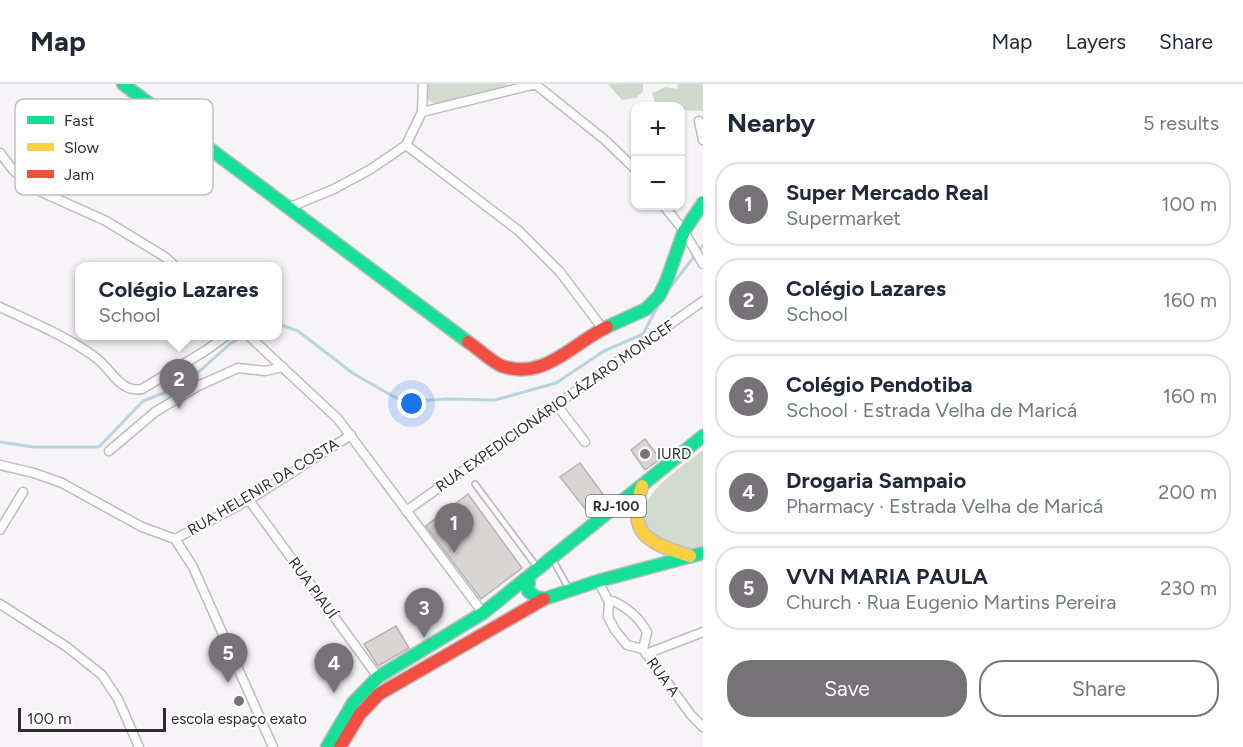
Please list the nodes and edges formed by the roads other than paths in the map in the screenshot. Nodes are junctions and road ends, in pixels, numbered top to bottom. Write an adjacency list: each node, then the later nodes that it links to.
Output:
1 (123, 84): 4 (main road)
2 (423, 84): 5 (street)
3 (535, 84): 5 (street); 11 (street)
4 (143, 99)
5 (422, 112): 8 (street)
6 (699, 121): 7 (street)
7 (703, 140)
8 (406, 145): 15 (street); 22 (street)
9 (213, 152): 15 (main road)
10 (0, 153): 12 (street)
11 (631, 165)
12 (15, 172)
13 (48, 195): 18 (street)
14 (703, 203): 17 (main road)
15 (288, 208): 22 (main road)
16 (667, 210): 17 (street)
17 (684, 231): 19 (street); 22 (main road)
18 (170, 262)
19 (703, 264)
20 (703, 301): 26 (street, RUA EXPEDICIONÁRIO LÁZARO MONCEF)
21 (0, 307): 23 (street)
22 (603, 329)
23 (220, 340)
24 (253, 340): 25 (street)
25 (283, 367): 27 (street); 30 (street)
26 (556, 404): 29 (street); 36 (street, RUA EXPEDICIONÁRIO LÁZARO MONCEF)
27 (351, 435): 35 (street, RUA HELENIR DA COSTA); 36 (street)
28 (703, 436): 33 (main road, RJ-100)
29 (585, 442)
30 (109, 451)
31 (0, 465): 38 (street)
32 (475, 484): 42 (lane)
33 (643, 485): 40 (main road); 41 (main road, RJ-100)
34 (23, 492): 37 (street)
35 (249, 500): 38 (street, RUA HELENIR DA COSTA); 51 (street, RUA PIAUÍ)
36 (406, 511): 48 (street)
37 (0, 530)
38 (175, 539): 54 (street)
39 (703, 553): 40 (main road)
40 (690, 556): 43 (main road)
41 (552, 558): 42 (main road, RJ-100); 44 (lane)
42 (534, 573): 45 (main road); 48 (main road, RJ-100)
43 (597, 581): 44 (main road); 46 (street, RUA A)
44 (569, 589): 45 (main road)
45 (545, 599): 56 (main road)
46 (609, 602): 50 (street, RUA A); 50 (street)
47 (0, 604): 53 (street)
48 (483, 613): 51 (main road, RJ-100)
49 (703, 632): 50 (street)
50 (645, 651): 52 (street, RUA A)
51 (378, 677): 55 (main road, RJ-100)
52 (703, 727)
53 (139, 747)
54 (273, 747)
55 (327, 747)
56 (340, 747)

